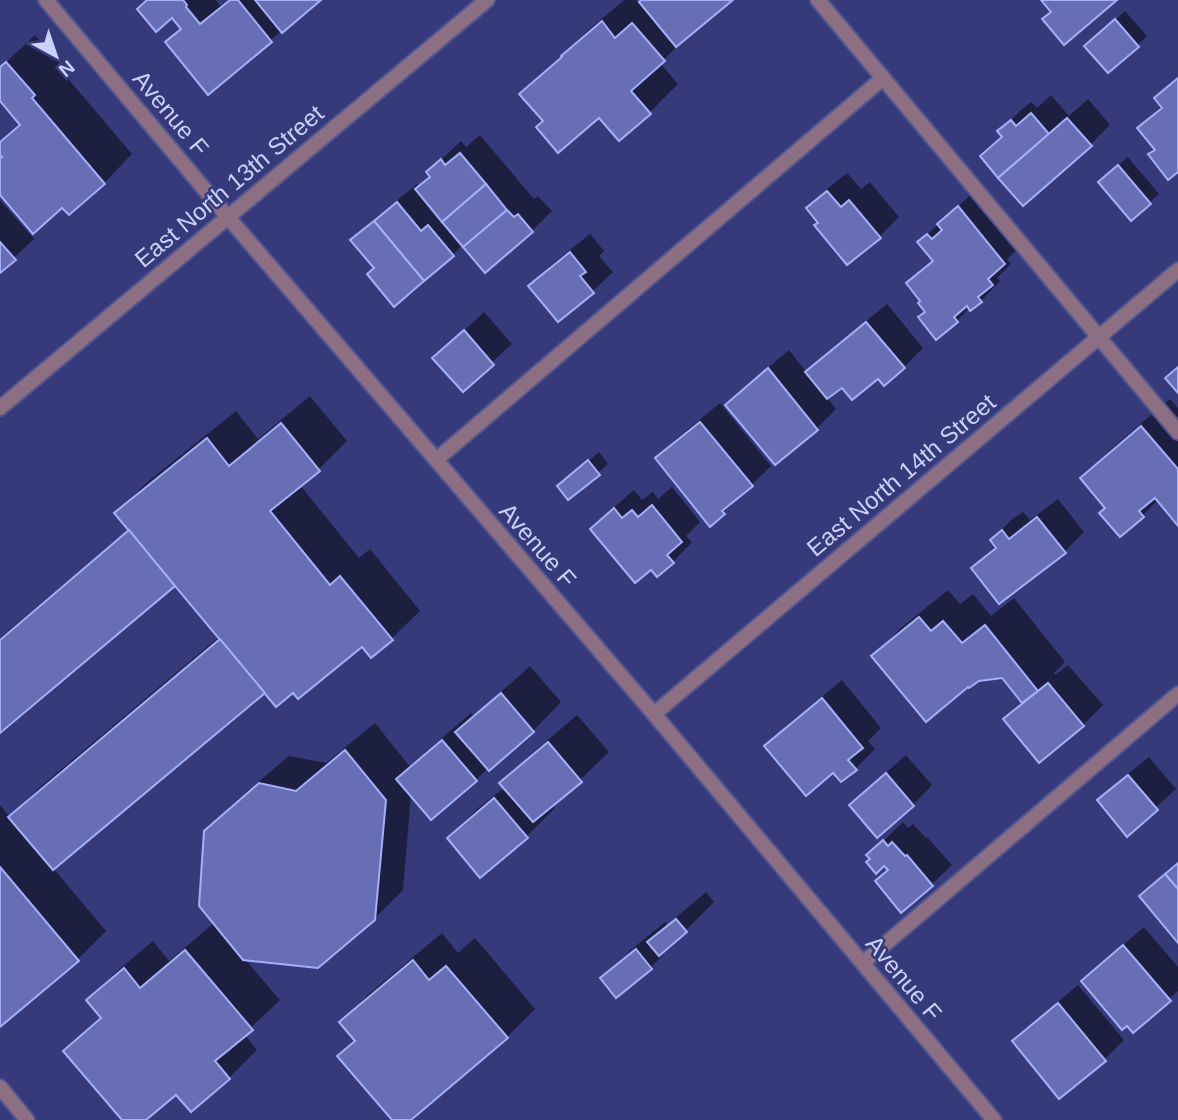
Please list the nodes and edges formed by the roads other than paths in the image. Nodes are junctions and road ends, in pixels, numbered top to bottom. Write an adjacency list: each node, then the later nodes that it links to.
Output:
1 (46, 0): 5 (street, Avenue F)
2 (487, 0): 5 (street, East North 13th Street)
3 (818, 0): 4 (street)
4 (883, 78): 7 (street); 10 (street)
5 (227, 216): 8 (street, East North 13th Street); 10 (street, Avenue F)
6 (1178, 270): 7 (street, East North 14th Street)
7 (1099, 337): 9 (street); 12 (street, East North 14th Street)
8 (0, 408)
9 (1178, 432)
10 (436, 460): 12 (street, Avenue F)
11 (1178, 694): 13 (street)
12 (654, 714): 13 (street, Avenue F)
13 (863, 963): 16 (street, Avenue F)
14 (0, 1087): 15 (street)
15 (27, 1120)
16 (994, 1120)

